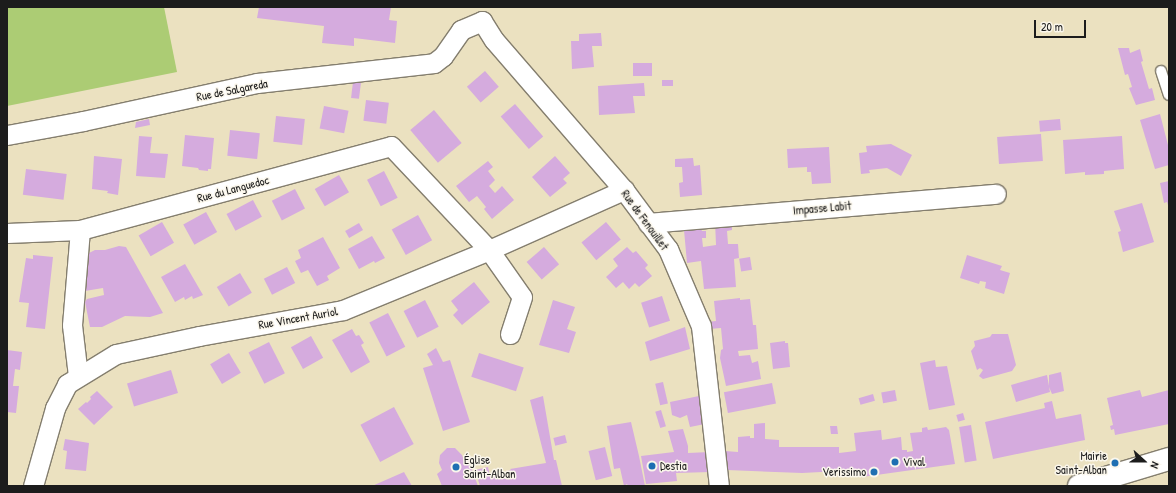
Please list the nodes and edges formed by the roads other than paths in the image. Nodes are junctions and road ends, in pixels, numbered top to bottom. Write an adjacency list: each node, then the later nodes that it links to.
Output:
1 (485, 14): 4 (street, Rue de Salgareda); 5 (street, Rue de Fenouillet)
2 (1161, 71): 3 (lane)
3 (1169, 95)
4 (7, 135)
5 (624, 190): 7 (street, Rue de Fenouillet); 10 (street, Rue Vincent Auriol)
6 (996, 194): 7 (street, Impasse Labit)
7 (648, 222): 15 (street, Rue de Fenouillet)
8 (80, 230): 9 (street); 10 (street, Rue du Languedoc); 12 (street)
9 (7, 233)
10 (489, 250): 11 (street); 12 (street, Rue Vincent Auriol)
11 (510, 334)
12 (78, 376): 14 (street, Rue Vincent Auriol)
13 (1169, 459): 16 (main road)
14 (33, 486)
15 (719, 486)
16 (1079, 486)

